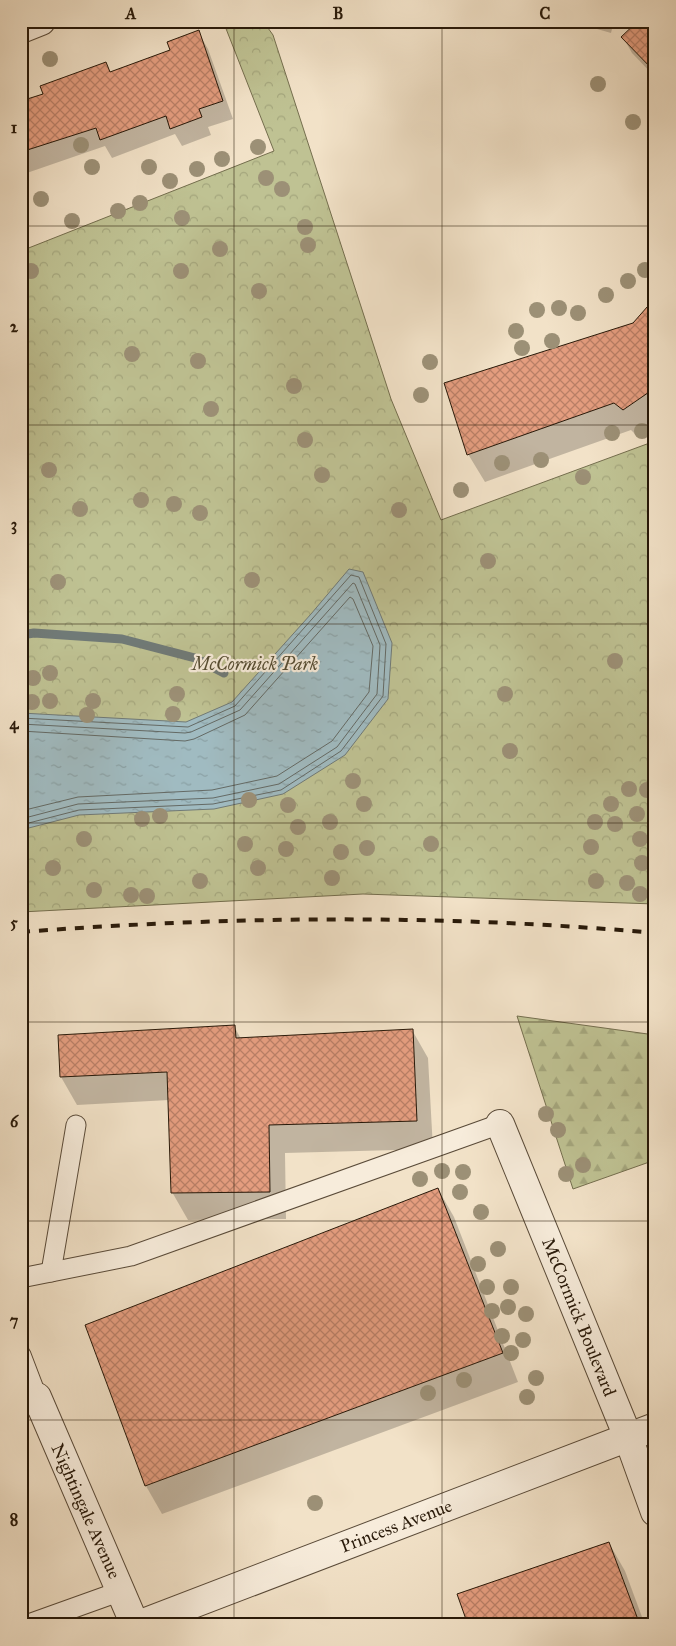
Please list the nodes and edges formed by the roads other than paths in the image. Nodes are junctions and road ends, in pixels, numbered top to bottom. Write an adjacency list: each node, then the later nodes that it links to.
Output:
1 (41, 21): 2 (street)
2 (21, 29)
3 (500, 1124): 5 (lane); 10 (street, McCormick Boulevard)
4 (76, 1125): 5 (lane)
5 (51, 1272): 6 (lane)
6 (21, 1278)
7 (21, 1354): 8 (lane)
8 (29, 1400): 12 (street, Nightingale Avenue)
9 (655, 1427): 10 (street, Princess Avenue)
10 (628, 1437): 11 (street, McCormick Boulevard); 14 (street, Princess Avenue)
11 (655, 1512)
12 (121, 1591): 13 (lane); 14 (street, Nightingale Avenue)
13 (26, 1625)
14 (136, 1625)

